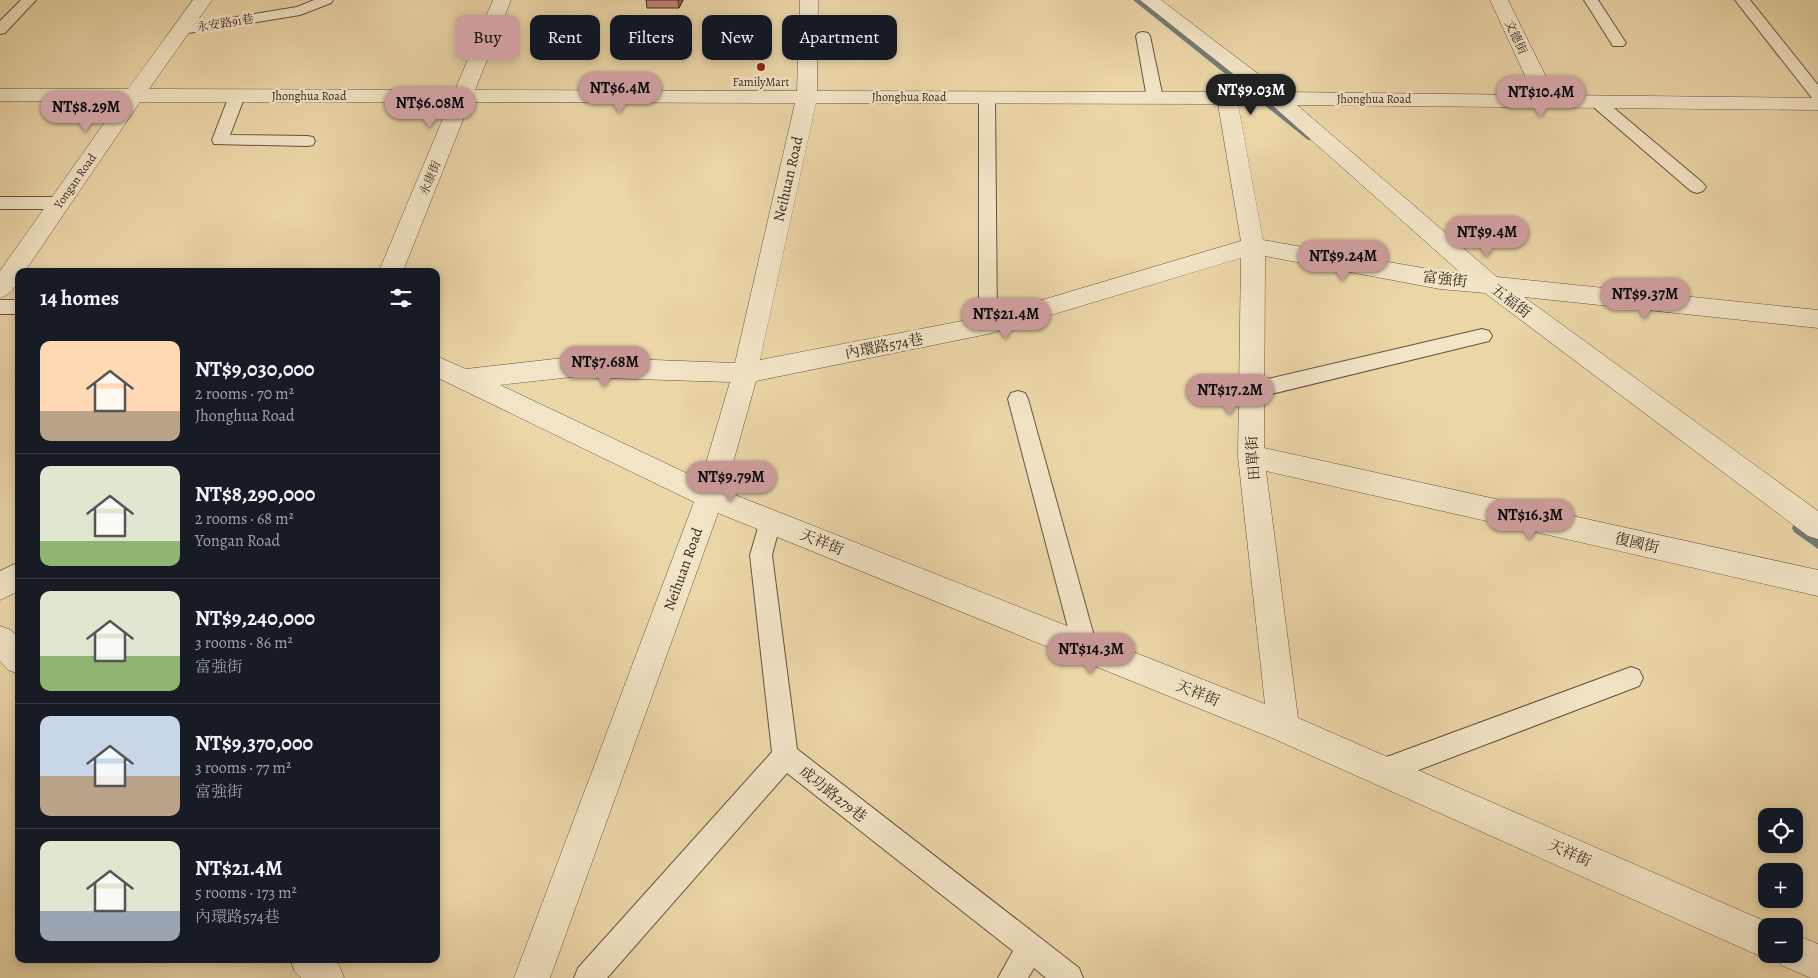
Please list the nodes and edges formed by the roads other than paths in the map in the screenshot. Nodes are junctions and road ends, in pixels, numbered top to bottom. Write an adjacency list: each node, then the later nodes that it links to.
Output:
1 (29, 0): 10 (lane)
2 (203, 0): 11 (street, Yongan Road)
3 (326, 0): 11 (lane, 永安路91巷)
4 (502, 0): 18 (street, 永康街)
5 (809, 0): 19 (street, Neihuan Road)
6 (1149, 0): 23 (street, 五福街)
7 (1499, 0): 24 (street, 文德街)
8 (1591, 0): 13 (lane)
9 (1742, 0): 16 (lane)
10 (0, 30)
11 (182, 30): 15 (street, Yongan Road)
12 (1143, 36): 21 (lane)
13 (1618, 44)
14 (0, 95): 15 (street, Jhonghua Road)
15 (134, 95): 17 (street, Jhonghua Road); 30 (street, Yongan Road)
16 (1818, 95)
17 (238, 96): 18 (street, Jhonghua Road); 27 (lane)
18 (463, 97): 19 (street, Jhonghua Road); 32 (street, 永康街)
19 (807, 97): 20 (street, Jhonghua Road); 41 (street, Neihuan Road)
20 (987, 98): 21 (street, Jhonghua Road); 38 (lane)
21 (1155, 98): 22 (street, Jhonghua Road)
22 (1233, 98): 23 (street, Jhonghua Road); 31 (street, 田單街)
23 (1271, 98): 24 (street, Jhonghua Road); 33 (street, 五福街)
24 (1546, 100): 25 (street, Jhonghua Road)
25 (1596, 101): 26 (street, Jhonghua Road); 28 (lane)
26 (1818, 104)
27 (306, 141)
28 (1697, 187)
29 (0, 203): 30 (lane)
30 (60, 203): 34 (street, Yongan Road)
31 (1253, 246): 33 (street, 富強街); 38 (street, 內環路574巷); 43 (street, 田單街)
32 (392, 268)
33 (1483, 284): 37 (street, 富強街); 48 (street, 五福街)
34 (0, 289)
35 (0, 307): 36 (lane)
36 (15, 307)
37 (1818, 319)
38 (988, 325): 41 (street, 內環路574巷)
39 (1482, 336): 43 (lane)
40 (440, 368): 42 (street, 天祥街)
41 (745, 373): 42 (street, 內環路574巷); 46 (street, Neihuan Road)
42 (464, 379): 46 (street, 天祥街)
43 (1251, 391): 45 (street, 田單街)
44 (1018, 400): 52 (lane)
45 (1251, 456): 50 (street, 復國街); 54 (street, 田單街)
46 (710, 497): 47 (street, 天祥街); 63 (street, Neihuan Road)
47 (770, 521): 52 (street, 天祥街); 55 (lane, 成功路279巷)
48 (1818, 527)
49 (15, 578): 51 (street)
50 (1818, 583)
51 (0, 587)
52 (1085, 647): 54 (street, 天祥街)
53 (1631, 678): 56 (lane)
54 (1283, 727): 56 (street, 天祥街)
55 (785, 756): 58 (lane, 成功路279巷); 64 (lane)
56 (1382, 771): 57 (street, 天祥街)
57 (1758, 936)
58 (1030, 949): 65 (lane); 66 (lane, 成功路279巷)
59 (1803, 956): 61 (street)
60 (312, 963): 62 (street)
61 (1818, 963)
62 (326, 978)
63 (532, 978)
64 (588, 978)
65 (1012, 978)
66 (1069, 978)

